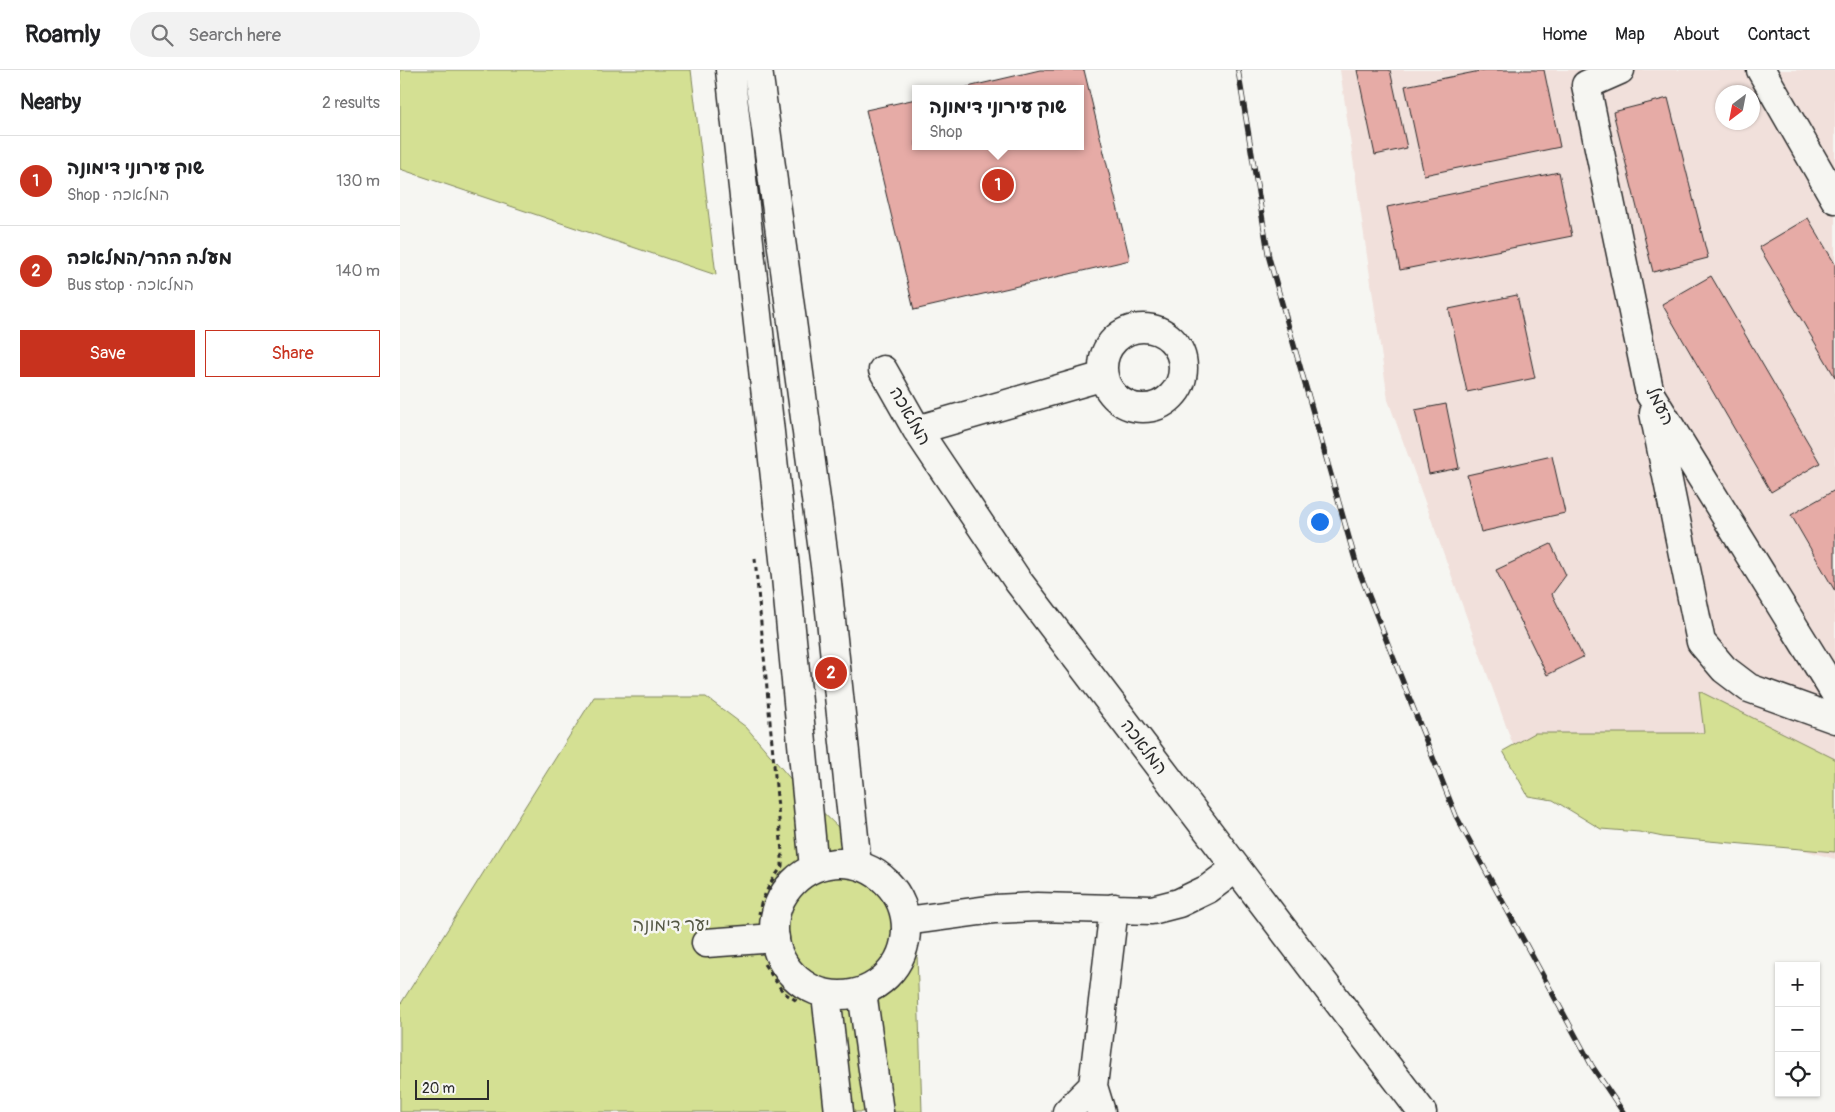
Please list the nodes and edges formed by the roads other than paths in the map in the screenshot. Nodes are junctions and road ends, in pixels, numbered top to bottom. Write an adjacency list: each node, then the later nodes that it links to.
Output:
1 (730, 70): 14 (street)
2 (758, 70): 13 (street)
3 (1620, 70): 5 (street, העמל)
4 (1761, 70): 6 (street)
5 (1585, 77): 9 (street, העמל)
6 (1835, 199)
7 (883, 370): 10 (street, המלאכה)
8 (1104, 376): 10 (street)
9 (1650, 394): 11 (street, העמל); 12 (street)
10 (917, 430): 15 (street, המלאכה)
11 (1835, 693)
12 (1835, 719)
13 (857, 865): 14 (street); 17 (street)
14 (814, 868): 18 (street)
15 (1236, 868): 16 (street); 27 (street, המלאכה)
16 (1114, 908): 17 (street); 22 (street)
17 (906, 921): 20 (street)
18 (766, 939): 19 (street); 21 (street)
19 (706, 943)
20 (862, 992): 21 (street); 24 (street)
21 (814, 999): 23 (street)
22 (1093, 1086): 25 (street); 26 (street)
23 (839, 1112)
24 (879, 1112)
25 (1067, 1112)
26 (1101, 1112)
27 (1422, 1112)

